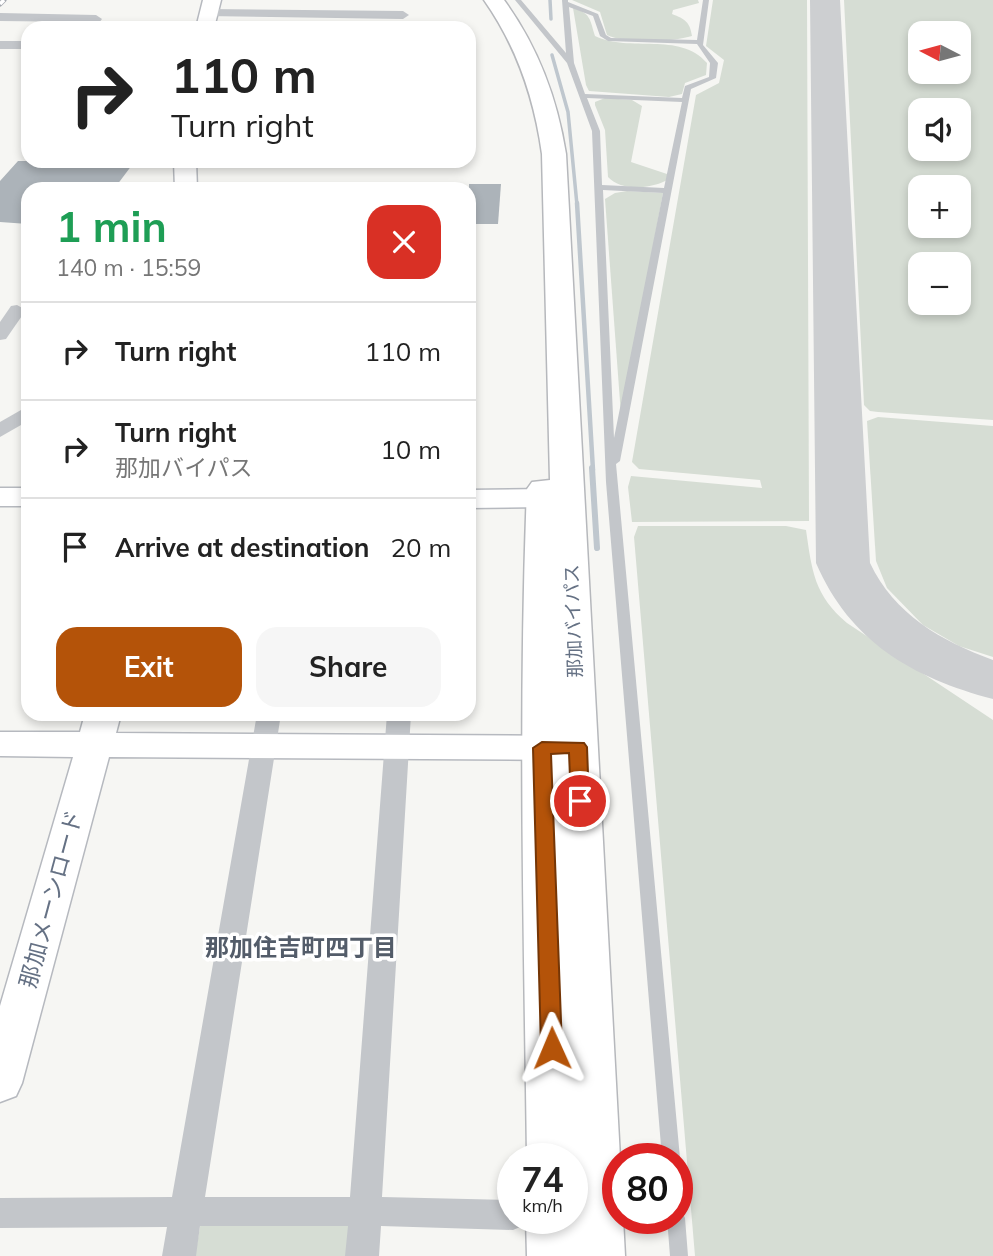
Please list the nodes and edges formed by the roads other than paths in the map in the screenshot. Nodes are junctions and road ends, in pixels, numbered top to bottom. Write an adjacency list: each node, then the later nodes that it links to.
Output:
1 (480, 0): 27 (highway, 那加バイパス)
2 (494, 0): 33 (highway, 那加バイパス)
3 (518, 0): 15 (lane)
4 (706, 0): 12 (lane)
5 (565, 2): 12 (lane); 15 (lane)
6 (209, 14): 7 (street)
7 (346, 15): 8 (street); 11 (street)
8 (403, 15)
9 (0, 17): 10 (street)
10 (94, 21)
11 (342, 21)
12 (700, 42): 17 (lane)
13 (0, 45): 14 (street)
14 (21, 45)
15 (570, 63): 16 (lane)
16 (582, 96): 17 (lane); 18 (lane)
17 (686, 100): 19 (lane)
18 (598, 187): 19 (lane); 24 (lane)
19 (668, 191): 24 (lane)
20 (15, 310): 21 (street)
21 (0, 335)
22 (21, 417): 23 (street)
23 (0, 431)
24 (611, 482): 36 (lane)
25 (0, 497): 26 (street)
26 (21, 497)
27 (545, 498): 28 (street); 33 (highway, 那加バイパス)
28 (476, 499)
29 (98, 729): 31 (street); 32 (street); 34 (street, 那加メーンロード)
30 (398, 729): 31 (street); 33 (street); 37 (street)
31 (266, 730): 38 (street)
32 (0, 744)
33 (560, 748): 35 (highway, 那加バイパス); 46 (highway, 那加バイパス)
34 (0, 1083)
35 (554, 1143)
36 (670, 1143)
37 (365, 1211): 38 (street); 40 (street); 44 (street)
38 (186, 1212): 39 (street); 43 (street)
39 (0, 1213)
40 (497, 1215)
41 (554, 1234): 45 (highway)
42 (677, 1234): 47 (lane)
43 (179, 1256)
44 (362, 1256)
45 (555, 1256)
46 (597, 1256)
47 (679, 1256)

